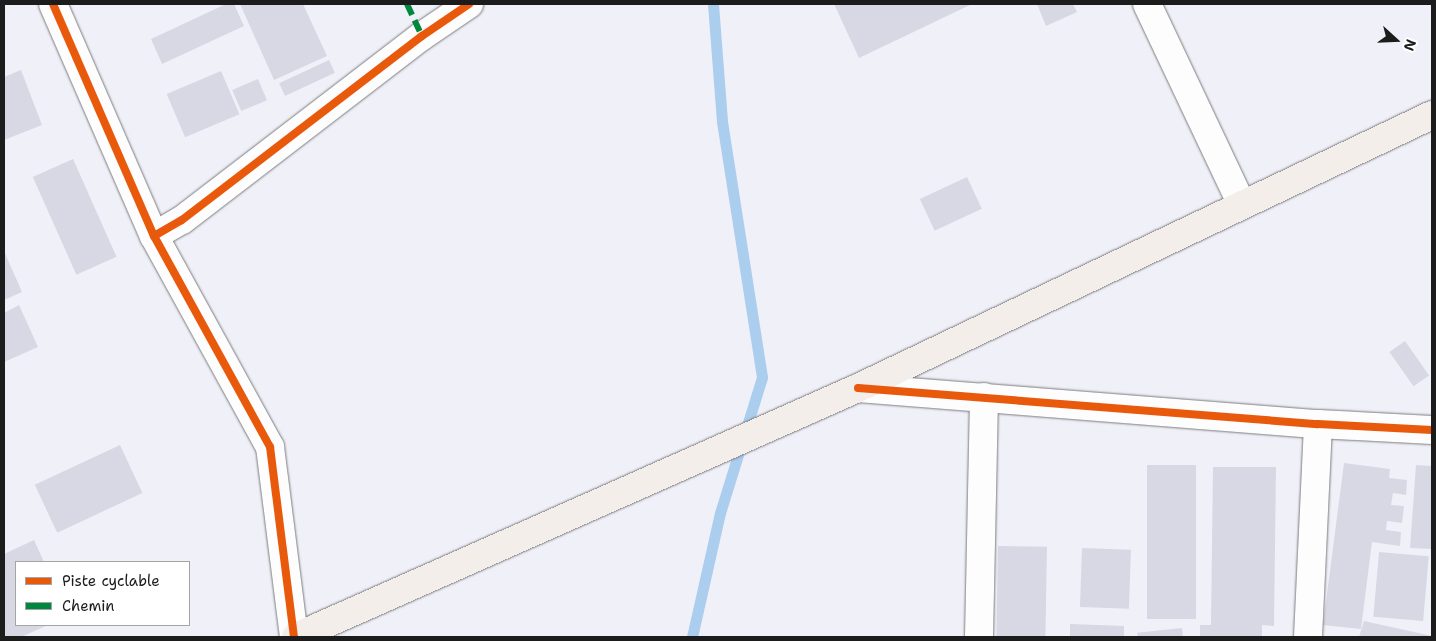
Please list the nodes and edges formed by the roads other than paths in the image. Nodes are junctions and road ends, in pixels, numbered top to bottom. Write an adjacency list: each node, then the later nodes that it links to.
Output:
1 (53, 4): 6 (street)
2 (469, 4): 6 (street)
3 (1147, 4): 5 (street)
4 (1432, 114): 5 (main road)
5 (1242, 205): 7 (main road)
6 (154, 236): 11 (street)
7 (858, 388): 8 (street); 11 (main road)
8 (984, 397): 9 (street); 12 (street)
9 (1318, 424): 10 (street); 13 (street)
10 (1432, 430)
11 (295, 637)
12 (979, 637)
13 (1308, 637)

